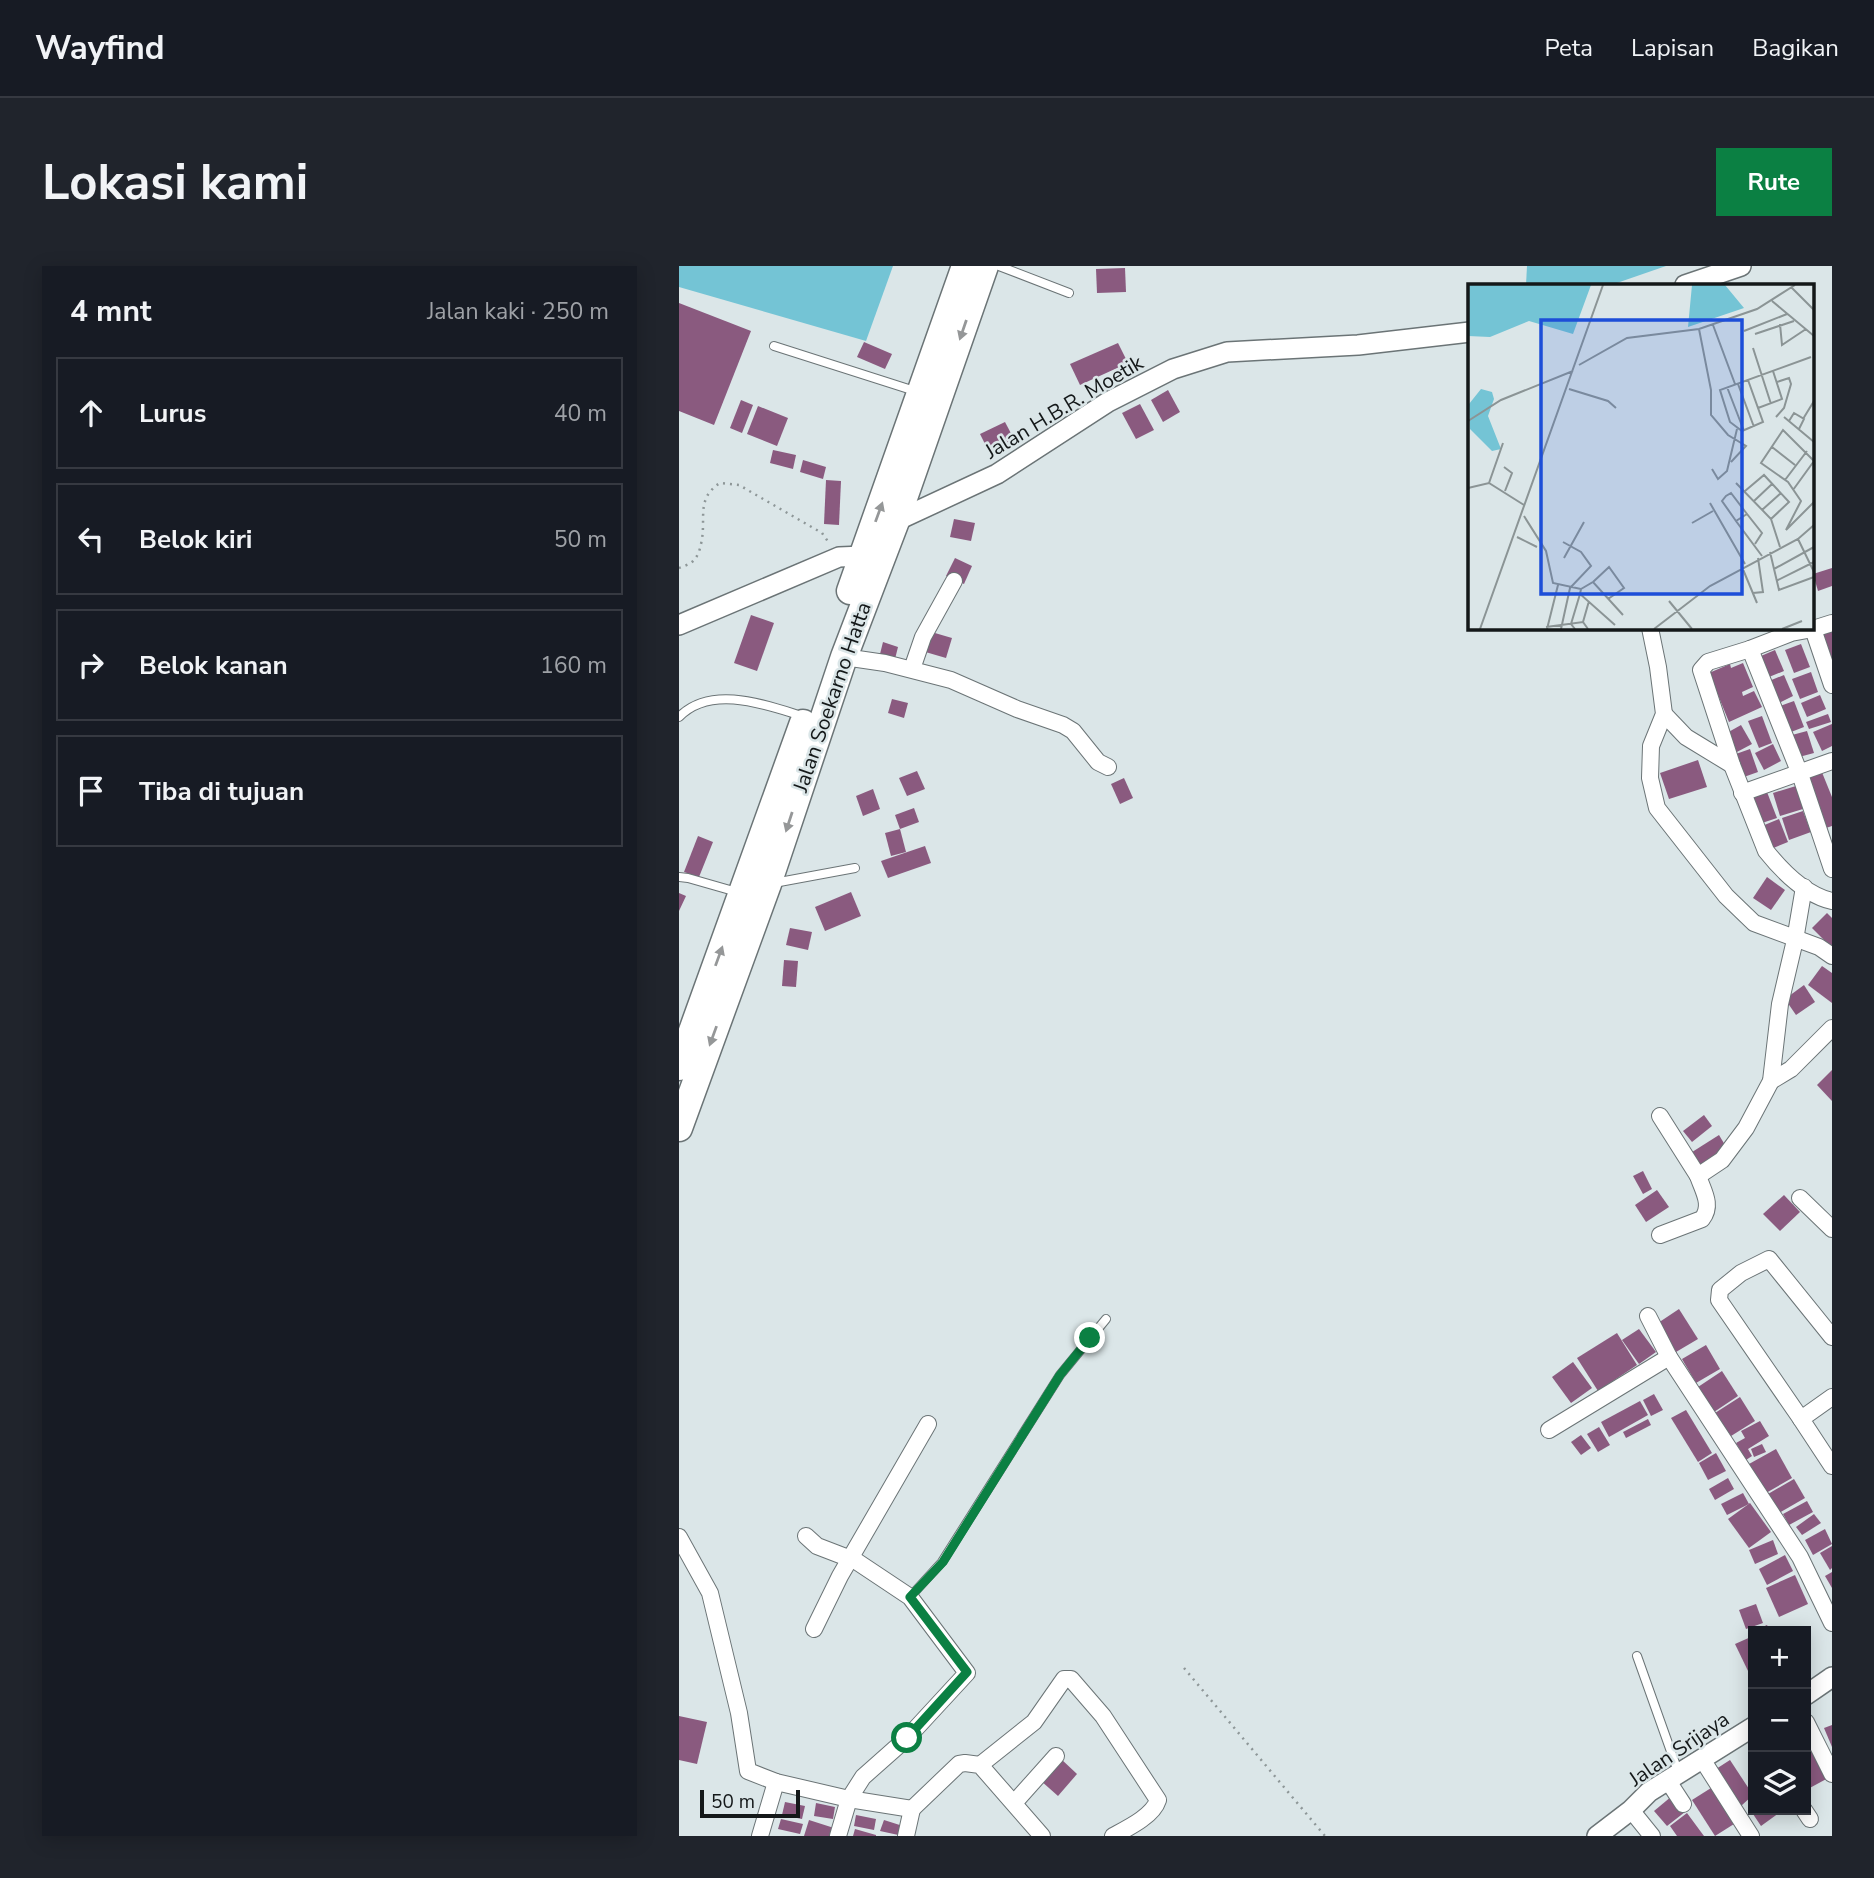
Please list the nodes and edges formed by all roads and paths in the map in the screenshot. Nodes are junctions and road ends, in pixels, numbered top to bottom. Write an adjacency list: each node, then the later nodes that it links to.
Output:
1 (965, 266): 9 (highway, Jalan Soekarno Hatta)
2 (985, 266): 10 (highway, Jalan Soekarno Hatta, one-way to 10)
3 (999, 266): 6 (lane)
4 (1741, 266): 5 (street)
5 (1688, 284)
6 (1069, 293)
7 (1468, 332): 10 (street, Jalan H.B.R. Moetik)
8 (774, 346): 9 (lane)
9 (922, 393): 11 (highway, Jalan Soekarno Hatta, one-way to 9)
10 (896, 521): 21 (highway, Jalan Soekarno Hatta)
11 (851, 557): 12 (path); 15 (street); 26 (highway, Jalan Soekarno Hatta)
12 (679, 568)
13 (954, 581): 22 (street)
14 (1832, 622): 16 (street)
15 (679, 625)
16 (1815, 628)
17 (1650, 630): 24 (street)
18 (1813, 630): 23 (street)
19 (1791, 631): 20 (street)
20 (1750, 649): 28 (street); 30 (street)
21 (844, 657): 22 (street); 35 (highway, Jalan Soekarno Hatta, one-way to 35)
22 (912, 669): 29 (street)
23 (1832, 685)
24 (1664, 714): 28 (street); 39 (street)
25 (679, 717): 26 (lane)
26 (805, 717): 37 (highway, Jalan Soekarno Hatta)
27 (1832, 761): 30 (street)
28 (1732, 765): 31 (street)
29 (1108, 767)
30 (1800, 774): 31 (street); 33 (street)
31 (1742, 793): 36 (street)
32 (855, 868): 35 (lane)
33 (1832, 869)
34 (679, 877): 37 (lane)
35 (768, 884): 45 (highway, Jalan Soekarno Hatta, one-way to 45)
36 (1804, 887): 38 (street); 39 (street)
37 (741, 894): 42 (highway, Jalan Soekarno Hatta, one-way to 37)
38 (1832, 901)
39 (1795, 940): 40 (street); 43 (street)
40 (1832, 956)
41 (1832, 1028): 43 (street)
42 (679, 1066)
43 (1771, 1081): 46 (street)
44 (1660, 1116): 46 (street)
45 (679, 1128)
46 (1698, 1176): 49 (street)
47 (1800, 1198): 48 (street)
48 (1832, 1229)
49 (1660, 1235)
50 (1648, 1316): 53 (street)
51 (1105, 1319): 62 (lane)
52 (1832, 1337): 55 (street)
53 (1669, 1357): 57 (street); 63 (street)
54 (1832, 1397): 55 (street)
55 (1801, 1419): 58 (street)
56 (928, 1423): 61 (street)
57 (1549, 1430)
58 (1832, 1466)
59 (806, 1536): 61 (street)
60 (679, 1537): 76 (street)
61 (851, 1559): 62 (street); 64 (street)
62 (910, 1597): 77 (street)
63 (1832, 1623)
64 (814, 1629)
65 (1637, 1656): 75 (lane)
66 (1184, 1668): 87 (path)
67 (1832, 1678): 68 (street)
68 (1811, 1692)
69 (1748, 1730): 72 (street, Jalan Srijaya)
70 (1811, 1732): 74 (street)
71 (1056, 1756): 78 (street)
72 (1702, 1759): 75 (street, Jalan Srijaya); 90 (street)
73 (981, 1765): 78 (street); 80 (street); 86 (street)
74 (1832, 1774)
75 (1673, 1777): 79 (street); 81 (street, Jalan Srijaya)
76 (776, 1782): 77 (street); 82 (street)
77 (849, 1799): 80 (street); 83 (street)
78 (1014, 1802): 85 (street)
79 (1682, 1804)
80 (912, 1809): 84 (street)
81 (1632, 1810): 88 (street, Jalan Srijaya); 89 (street)
82 (760, 1836)
83 (838, 1836)
84 (907, 1836)
85 (1042, 1836)
86 (1113, 1836)
87 (1325, 1836)
88 (1597, 1836)
89 (1652, 1836)
90 (1751, 1836)

